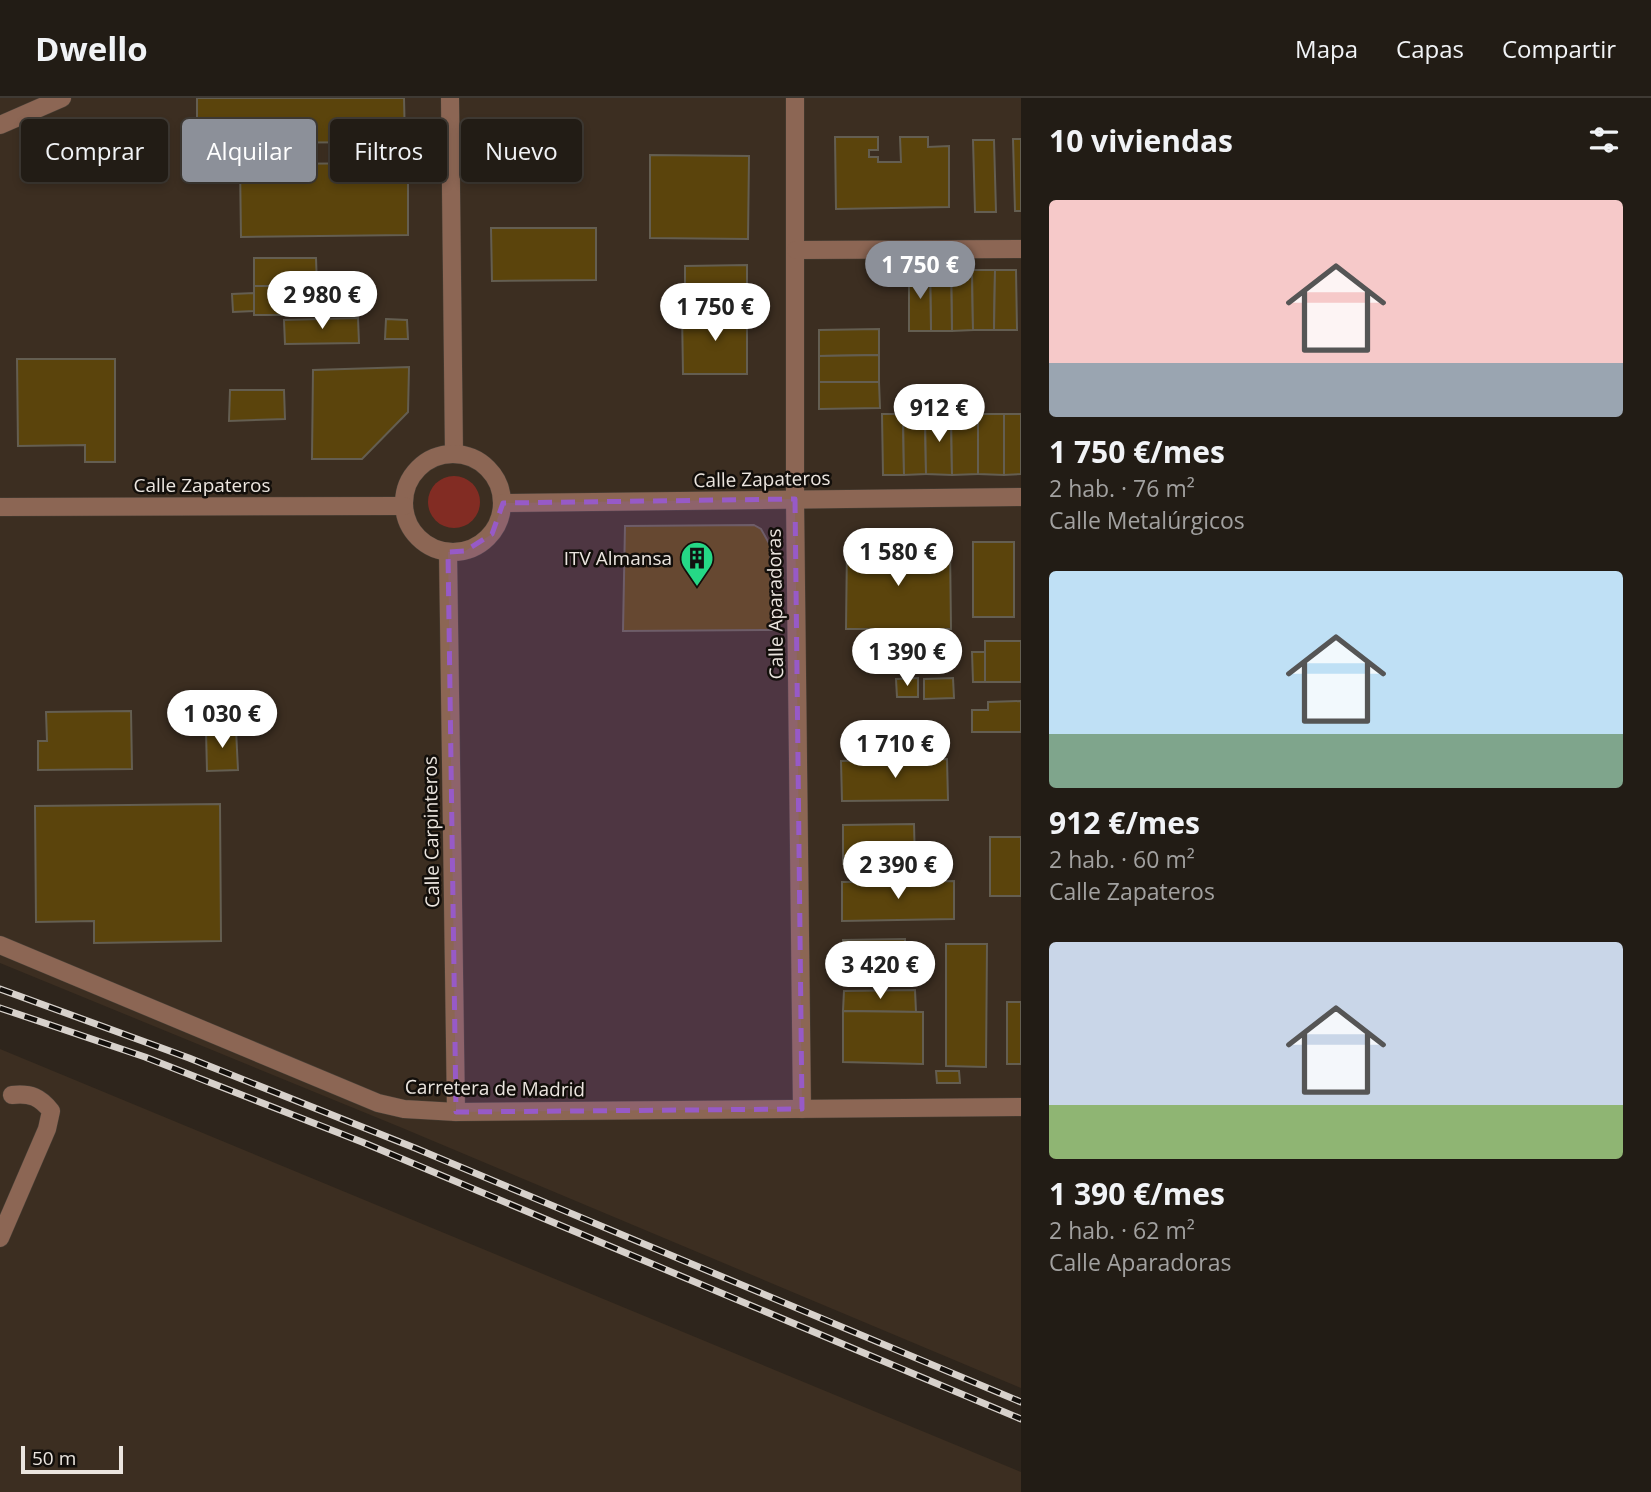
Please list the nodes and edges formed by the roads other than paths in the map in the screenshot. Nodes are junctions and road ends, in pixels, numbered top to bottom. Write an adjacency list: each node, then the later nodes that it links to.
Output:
1 (62, 98): 4 (street)
2 (450, 98): 7 (street)
3 (795, 98): 6 (street, Calle Aparadoras)
4 (0, 125)
5 (1021, 248): 6 (street)
6 (796, 250): 9 (street, Calle Aparadoras)
7 (454, 454): 10 (street); 11 (street)
8 (1021, 497): 9 (street, Calle Zapateros)
9 (795, 499): 10 (street, Calle Zapateros); 17 (street, Calle Aparadoras)
10 (503, 503): 13 (street)
11 (404, 506): 12 (street, Calle Zapateros); 13 (street)
12 (0, 507)
13 (449, 552): 18 (street, Calle Carpinteros)
14 (0, 945): 18 (street, Carretera de Madrid)
15 (12, 1095): 19 (street)
16 (1021, 1107): 17 (street, Carretera de Madrid)
17 (802, 1109): 18 (street, Carretera de Madrid)
18 (456, 1112)
19 (0, 1238)

